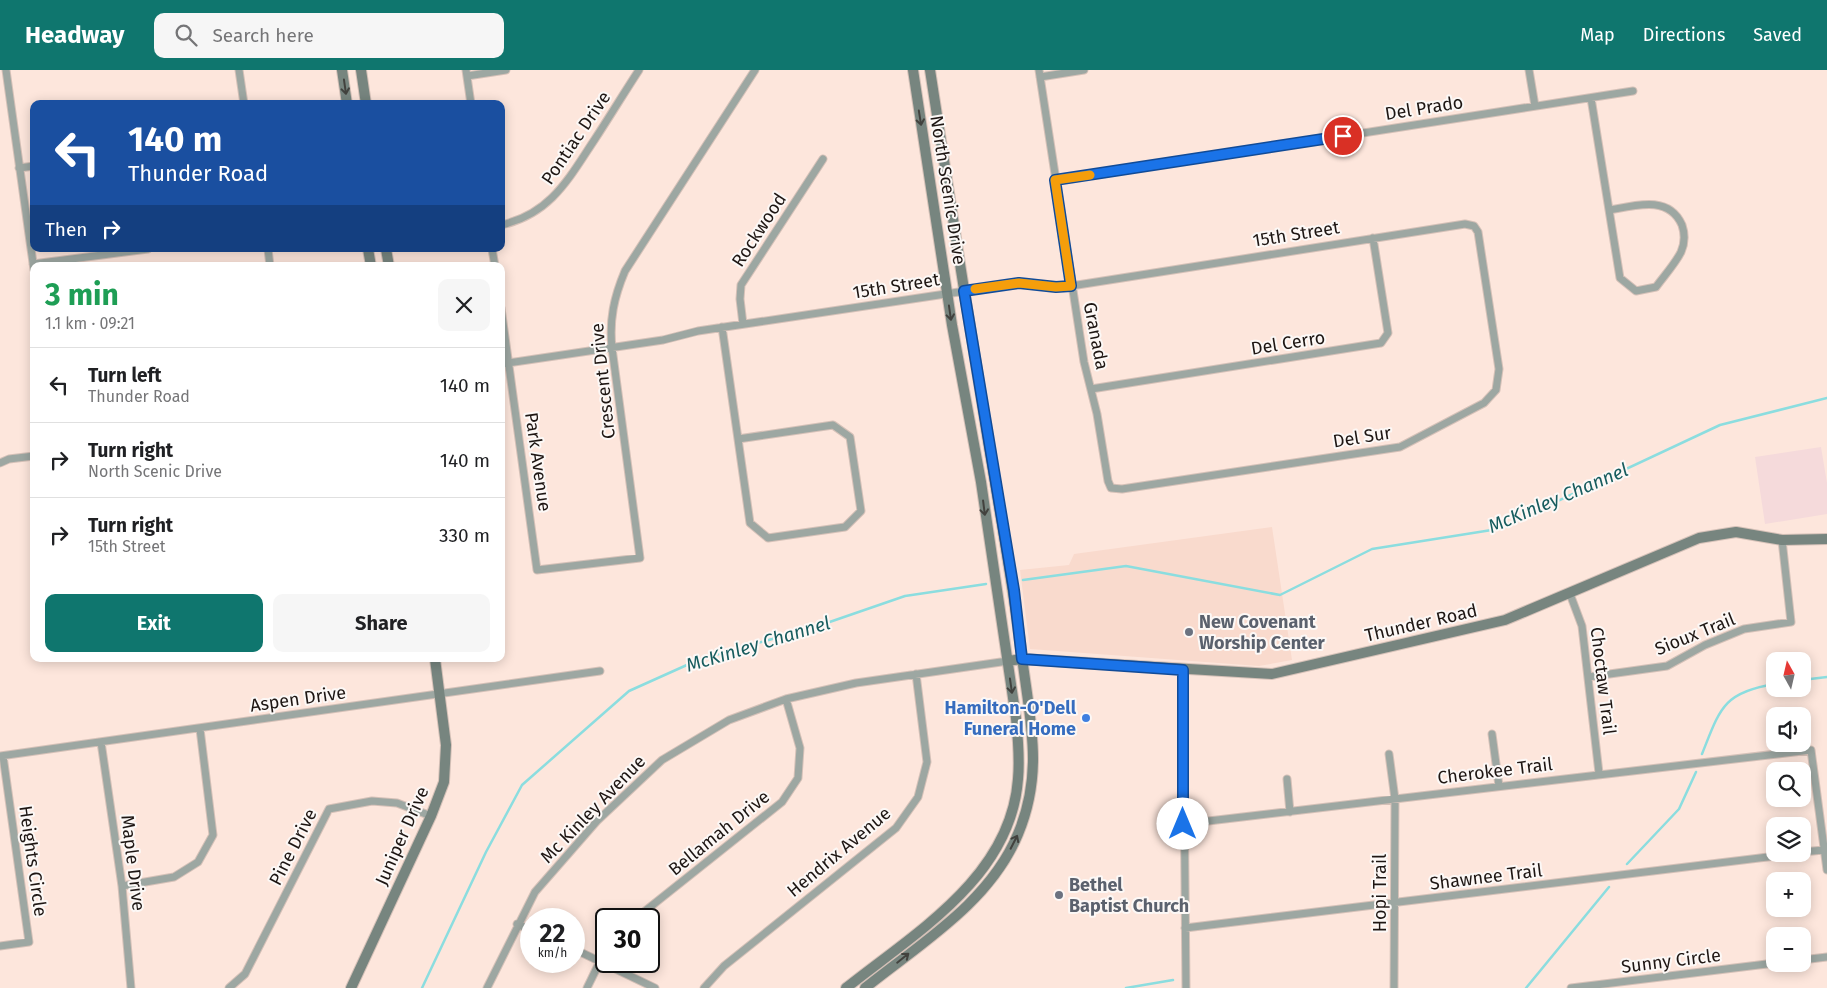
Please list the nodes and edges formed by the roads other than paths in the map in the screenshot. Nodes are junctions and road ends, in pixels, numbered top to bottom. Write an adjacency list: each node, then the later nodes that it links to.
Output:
1 (6, 70): 23 (street)
2 (239, 70): 16 (street)
3 (342, 70): 17 (main road, one-way to 17)
4 (361, 70): 18 (main road)
5 (506, 70): 12 (street)
6 (639, 70): 26 (street, Pontiac Drive)
7 (755, 70): 38 (street, Crescent Drive)
8 (913, 70): 34 (main road, North Scenic Drive, one-way to 34)
9 (930, 70): 33 (main road, North Scenic Drive)
10 (1084, 70): 13 (street)
11 (1529, 70): 20 (street)
12 (467, 73): 19 (street)
13 (1039, 73): 24 (street, Granada)
14 (1634, 91): 15 (street, Del Prado)
15 (1591, 98): 20 (street, Del Prado); 25 (street)
16 (243, 100)
17 (346, 100)
18 (365, 100)
19 (470, 100)
20 (1535, 106): 24 (street, Del Prado)
21 (823, 160): 35 (street, Rockwood)
22 (30, 167): 23 (street)
23 (20, 168): 29 (street)
24 (1055, 180): 32 (street, Granada)
25 (1610, 210): 25 (street)
26 (505, 224)
27 (1474, 226): 28 (street, 15th Street); 47 (street, Del Sur)
28 (1373, 238): 32 (street, 15th Street); 41 (street, Del Cerro)
29 (30, 245)
30 (130, 252): 31 (street)
31 (69, 262)
32 (1071, 286): 33 (street, 15th Street); 41 (street, Granada)
33 (964, 291): 34 (street, 15th Street); 45 (main road, North Scenic Drive)
34 (947, 293): 35 (street, 15th Street); 46 (main road, North Scenic Drive, one-way to 46)
35 (743, 324): 36 (street, 15th Street)
36 (722, 327): 38 (street, 15th Street); 42 (street)
37 (505, 332): 39 (street, Park Avenue)
38 (612, 348): 39 (street, 15th Street); 50 (street, Crescent Drive)
39 (510, 363): 40 (street, 15th Street); 50 (street, Park Avenue)
40 (505, 364)
41 (1091, 389): 47 (street, Granada)
42 (738, 439): 42 (street)
43 (30, 456): 44 (street)
44 (0, 463)
45 (994, 480): 46 (street); 52 (main road, North Scenic Drive)
46 (981, 482): 53 (main road, North Scenic Drive, one-way to 53)
47 (1111, 488)
48 (1827, 539): 49 (main road, Thunder Road)
49 (1782, 540): 51 (main road, Thunder Road); 58 (street, Sioux Trail)
50 (589, 564)
51 (1570, 594): 55 (main road, Thunder Road); 58 (street, Choctaw Trail)
52 (1022, 659): 53 (main road, Thunder Road); 55 (main road, Thunder Road); 84 (main road, North Scenic Drive, one-way to 52)
53 (1008, 661): 57 (street, Mc Kinley Avenue); 83 (main road, North Scenic Drive, one-way to 83)
54 (435, 662): 59 (main road, Juniper Drive)
55 (1183, 670): 72 (street)
56 (600, 671): 59 (street, Aspen Drive)
57 (916, 674): 60 (street, Mc Kinley Avenue); 97 (street, Hendrix Avenue)
58 (1588, 677): 66 (street, Choctaw Trail)
59 (440, 693): 61 (street, Aspen Drive); 71 (main road, Juniper Drive)
60 (786, 699): 79 (street, Bellamah Drive); 80 (street, Mc Kinley Avenue)
61 (200, 729): 63 (street, Aspen Drive); 77 (street)
62 (1492, 734): 68 (street)
63 (101, 742): 65 (street, Aspen Drive); 77 (street, Maple Drive)
64 (1389, 754): 69 (street, Hopi Trail)
65 (2, 756): 85 (street, Heights Circle)
66 (1599, 773): 68 (street, Cherokee Trail); 73 (street, Cherokee Trail)
67 (1287, 779): 70 (street)
68 (1499, 786): 69 (street, Cherokee Trail)
69 (1395, 799): 70 (street, Cherokee Trail); 78 (street, Hopi Trail)
70 (1290, 812): 72 (street, Cherokee Trail)
71 (431, 816): 92 (street, Pine Drive); 93 (main road, Juniper Drive)
72 (1183, 824): 82 (street)
73 (1824, 850): 74 (street); 76 (street)
74 (1811, 851)
75 (1766, 857): 78 (street, Shawnee Trail)
76 (1827, 870)
77 (122, 886): 91 (street, Maple Drive)
78 (1394, 904): 82 (street, Shawnee Trail); 101 (street, Hopi Trail)
79 (649, 908)
80 (517, 924): 81 (street); 94 (street, Mc Kinley Avenue)
81 (520, 925)
82 (1185, 928): 100 (street)
83 (918, 930): 84 (street); 98 (main road, North Scenic Drive)
84 (926, 939): 99 (main road, North Scenic Drive, one-way to 84)
85 (0, 946)
86 (1827, 956): 87 (street)
87 (1811, 959)
88 (1766, 964): 102 (street, Sunny Circle)
89 (595, 969): 95 (street)
90 (625, 973): 96 (street)
91 (132, 988)
92 (229, 988)
93 (351, 988)
94 (487, 988)
95 (586, 988)
96 (655, 988)
97 (704, 988)
98 (846, 988)
99 (865, 988)
100 (1186, 988)
101 (1394, 988)
102 (1571, 988)

